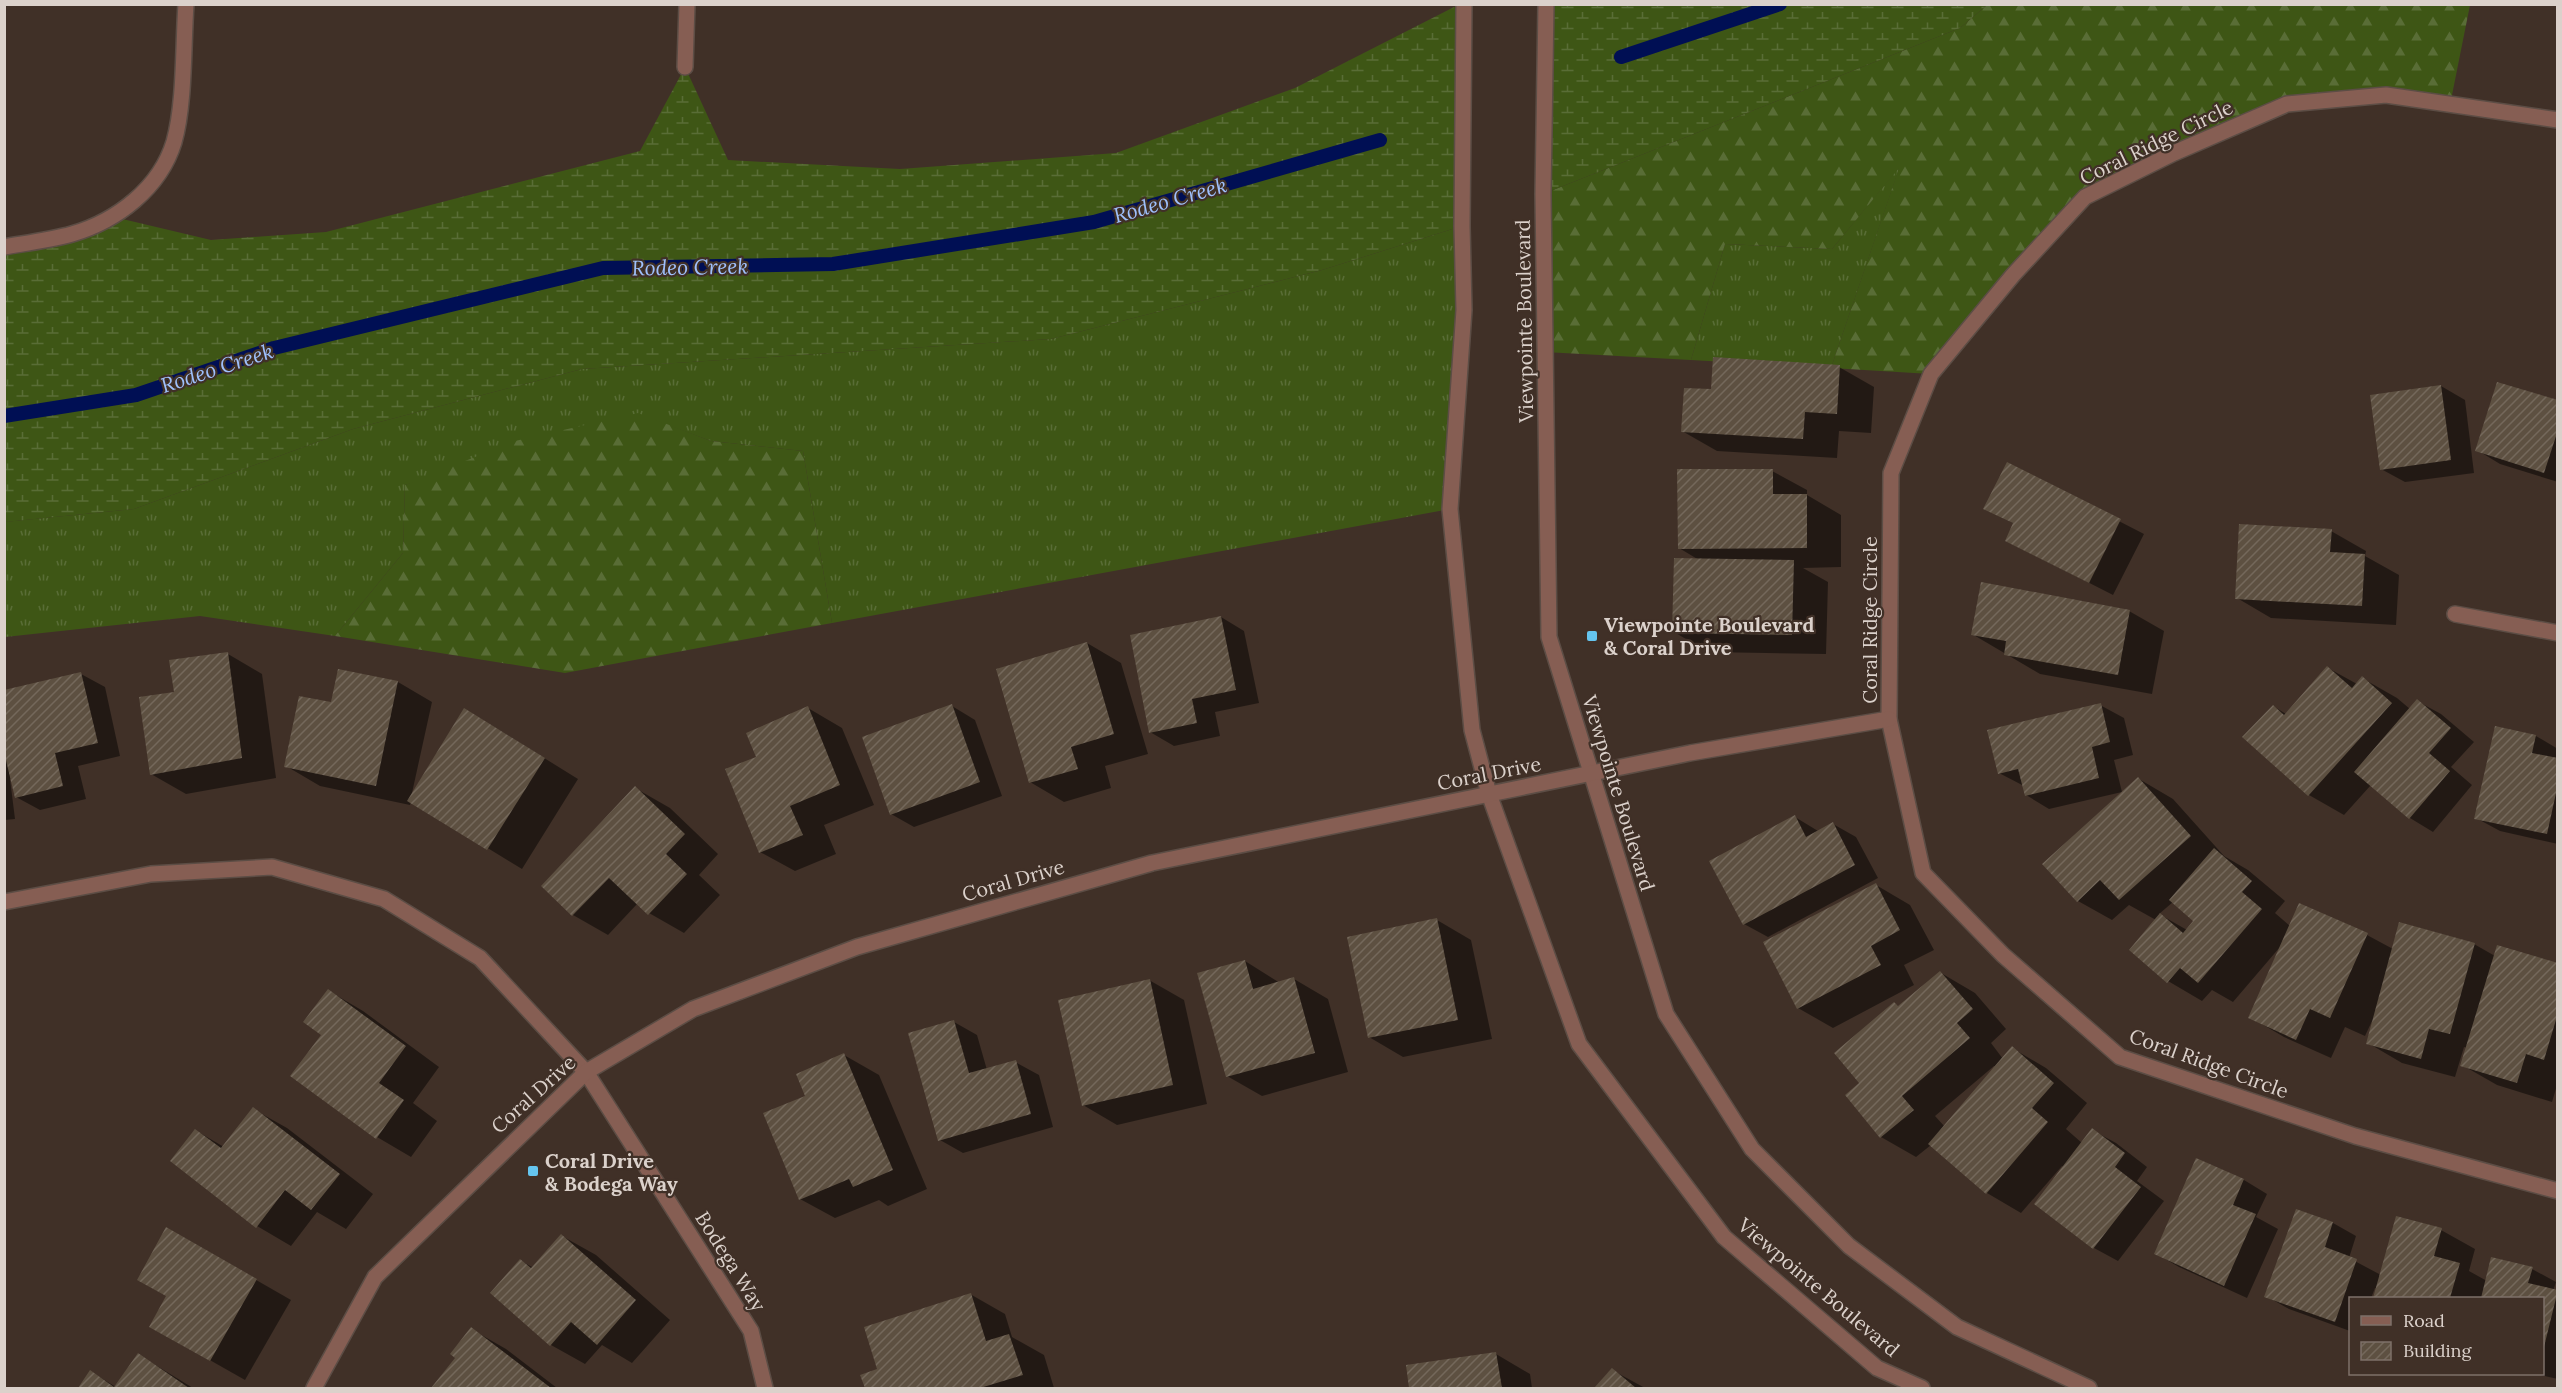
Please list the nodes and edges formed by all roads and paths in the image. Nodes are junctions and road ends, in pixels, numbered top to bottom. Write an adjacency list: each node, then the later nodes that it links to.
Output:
1 (186, 4): 7 (street)
2 (687, 4): 5 (street)
3 (1464, 4): 12 (street, Viewpointe Boulevard)
4 (1546, 4): 11 (street, Viewpointe Boulevard)
5 (686, 68)
6 (2558, 120): 10 (street, Coral Ridge Circle)
7 (4, 247)
8 (2455, 614): 9 (street)
9 (2558, 633)
10 (1889, 719): 11 (street, Coral Drive); 15 (street, Coral Ridge Circle)
11 (1591, 774): 12 (street, Coral Drive); 19 (street, Viewpointe Boulevard)
12 (1489, 794): 14 (street, Coral Drive); 18 (street, Viewpointe Boulevard)
13 (4, 902): 14 (street, Bodega Way)
14 (586, 1072): 16 (street, Coral Drive); 17 (street, Bodega Way)
15 (2558, 1191)
16 (314, 1389)
17 (765, 1389)
18 (1922, 1389)
19 (2089, 1389)

